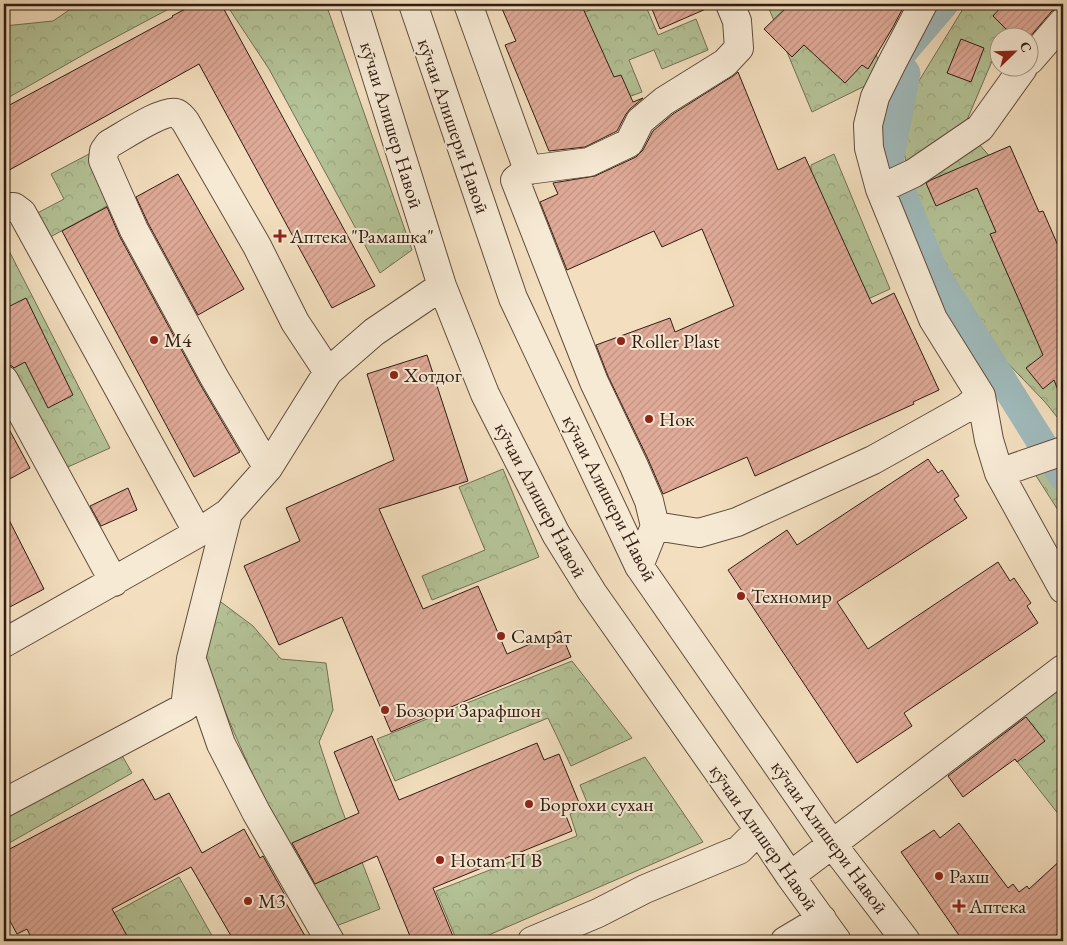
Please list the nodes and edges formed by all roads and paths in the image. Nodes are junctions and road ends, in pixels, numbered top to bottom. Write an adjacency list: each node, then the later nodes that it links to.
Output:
1 (354, 4): 12 (street, кӯчаи Алишер Навоӣ)
2 (413, 4): 22 (street, кӯчаи Алишери Навоӣ)
3 (468, 4): 9 (street)
4 (730, 4): 9 (street)
5 (923, 4): 10 (street)
6 (1063, 22): 7 (street)
7 (1040, 48)
8 (1016, 78): 10 (street)
9 (528, 170): 20 (street)
10 (895, 182): 15 (street)
11 (4, 207): 21 (street)
12 (442, 286): 13 (street); 29 (street, кӯчаи Алишер Навоӣ)
13 (328, 372): 17 (street); 17 (street)
14 (4, 380): 23 (street)
15 (981, 396): 18 (street); 20 (street)
16 (1063, 451): 18 (street)
17 (268, 468): 19 (street)
18 (999, 473): 24 (street)
19 (228, 513): 21 (street); 26 (street)
20 (655, 526): 22 (street)
21 (198, 533): 23 (street)
22 (639, 566): 30 (street, кӯчаи Алишери Навоӣ)
23 (114, 582): 25 (street)
24 (1063, 589)
25 (4, 643)
26 (191, 659): 28 (street); 33 (street)
27 (1063, 669): 30 (street)
28 (4, 803)
29 (759, 830): 31 (street, кӯчаи Алишер Навоӣ); 34 (street)
30 (832, 844): 31 (street); 37 (street, кӯчаи Алишери Навоӣ)
31 (790, 876): 32 (street, кӯчаи Алишер Навоӣ)
32 (822, 919): 35 (street); 36 (street, кӯчаи Алишер Навоӣ)
33 (330, 941)
34 (532, 941)
35 (785, 941)
36 (837, 941)
37 (906, 941)

